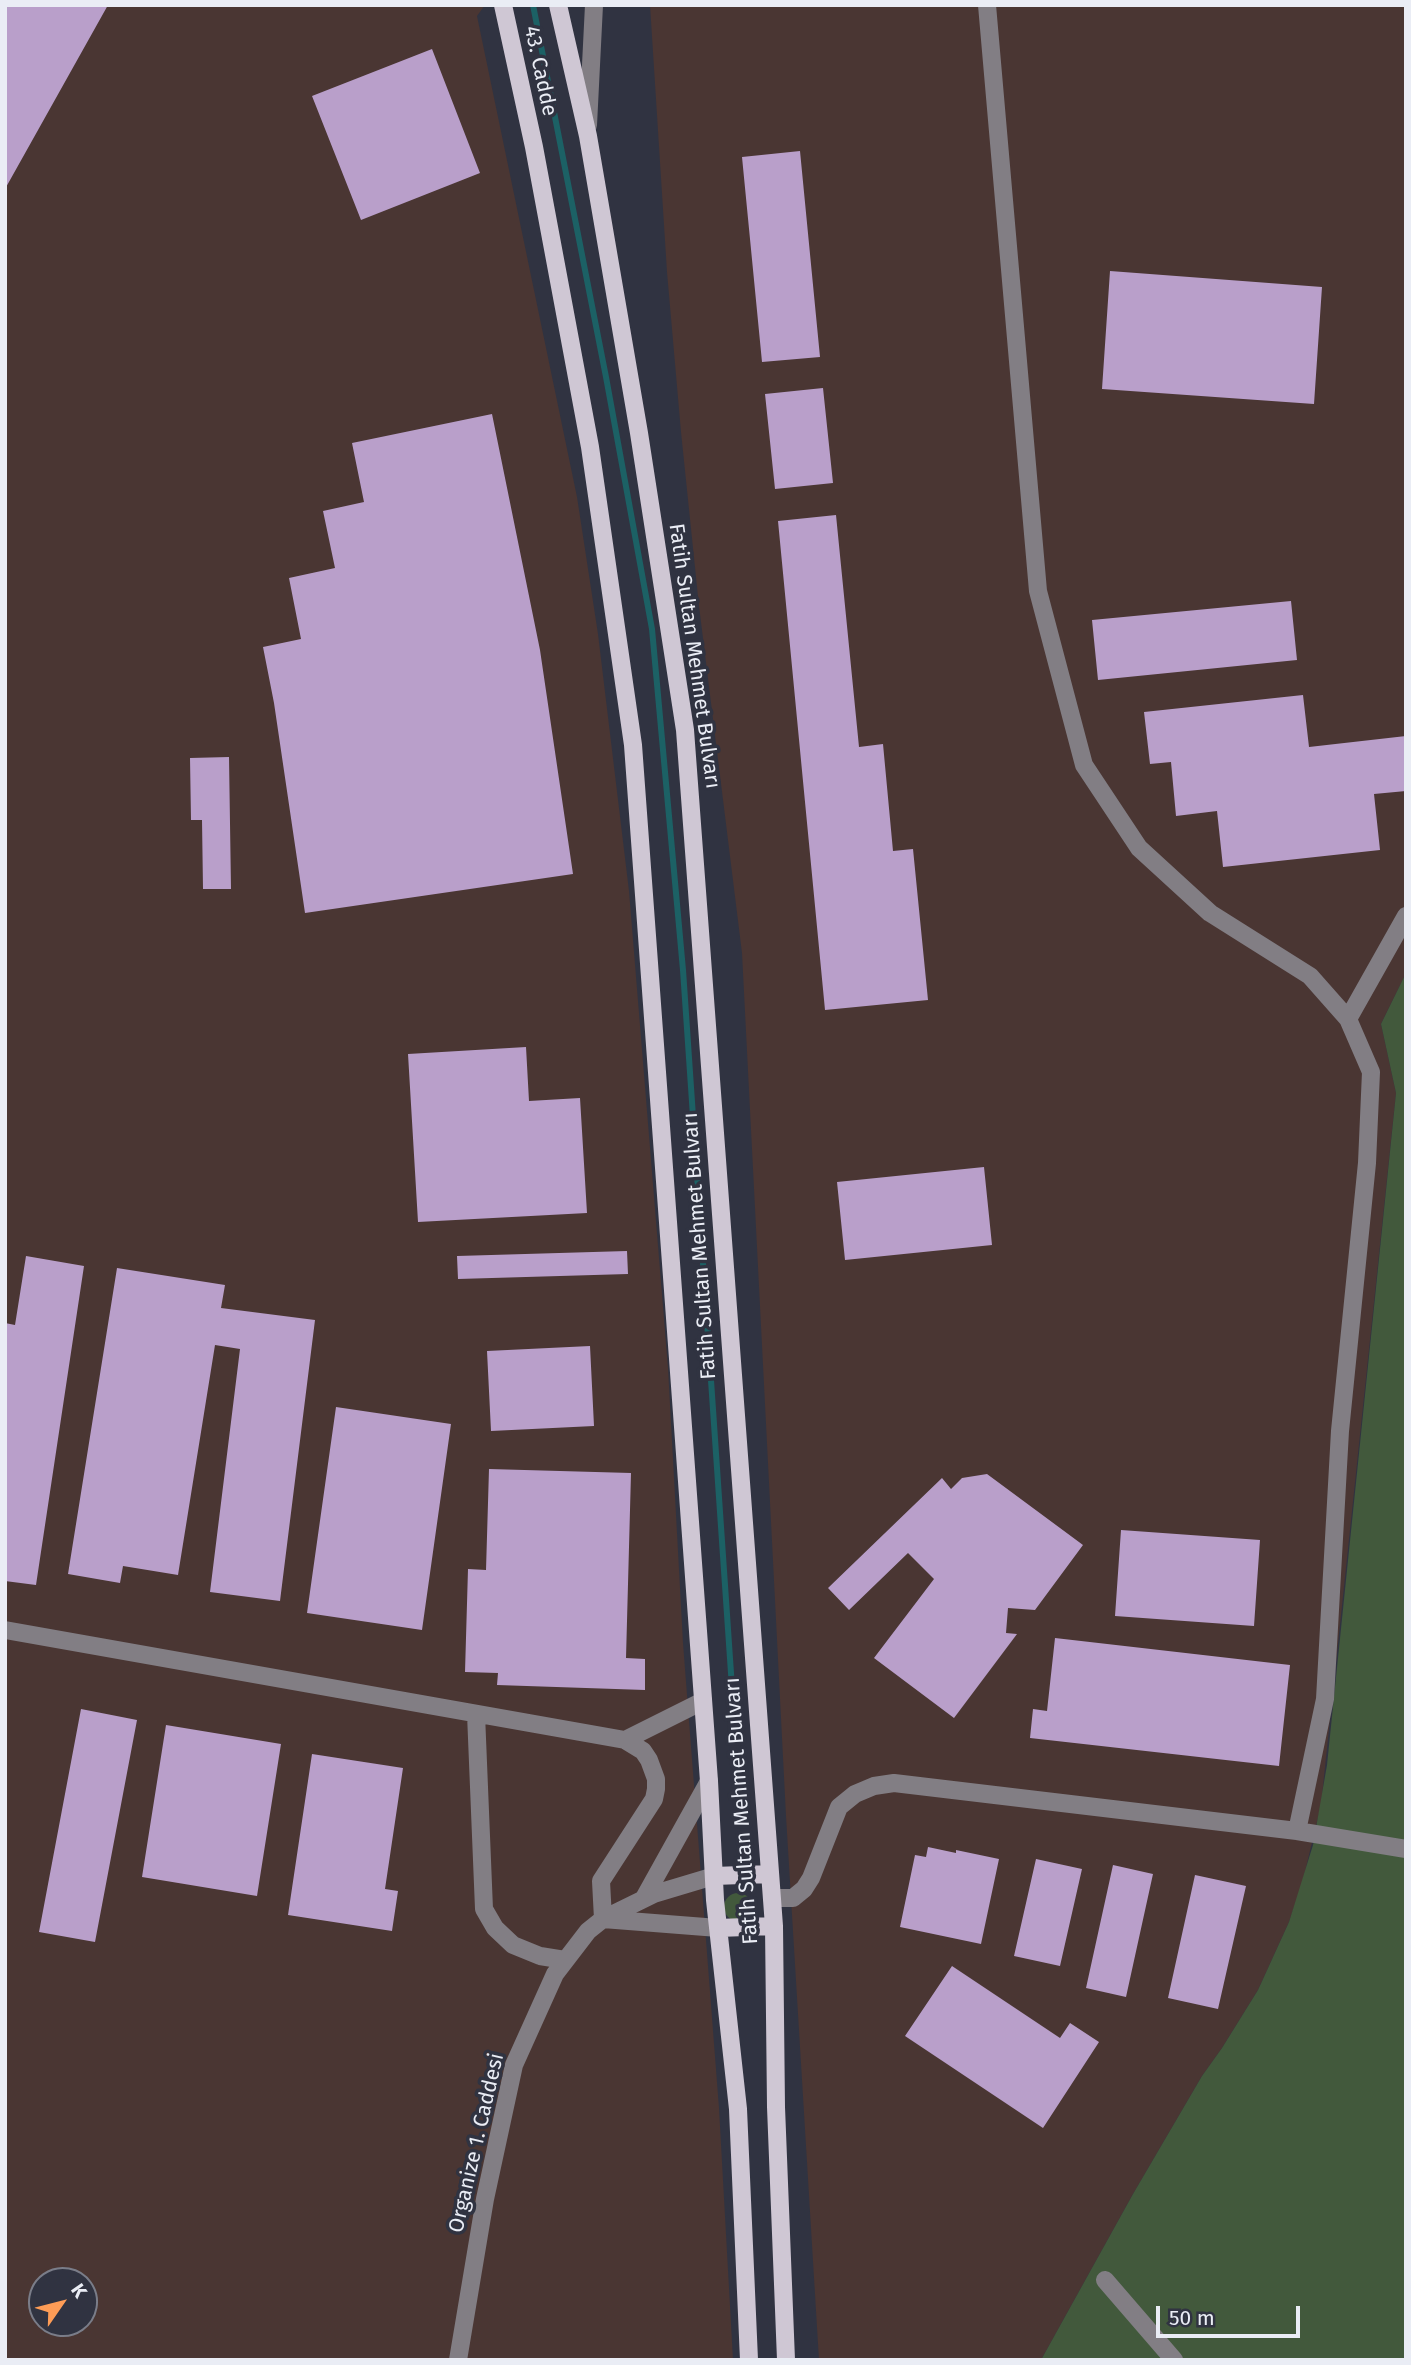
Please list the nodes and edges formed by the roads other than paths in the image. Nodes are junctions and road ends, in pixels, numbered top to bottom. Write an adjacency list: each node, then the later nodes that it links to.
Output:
1 (503, 5): 6 (main road, 43. Cadde)
2 (558, 5): 5 (main road, 43. Cadde)
3 (594, 5): 5 (street)
4 (988, 5): 8 (street)
5 (588, 136): 16 (main road, Fatih Sultan Mehmet Bulvarı)
6 (534, 147): 10 (main road, Fatih Sultan Mehmet Bulvarı)
7 (1406, 916): 8 (street)
8 (1348, 1019): 14 (street)
9 (5, 1630): 11 (street)
10 (703, 1701): 12 (street); 13 (main road, Fatih Sultan Mehmet Bulvarı)
11 (476, 1714): 12 (street); 23 (street)
12 (625, 1740): 20 (street)
13 (709, 1781): 17 (main road, Fatih Sultan Mehmet Bulvarı); 18 (street)
14 (1297, 1830): 15 (street); 19 (street)
15 (1406, 1849)
16 (770, 1874): 17 (main road); 19 (main road, Fatih Sultan Mehmet Bulvarı)
17 (715, 1876): 18 (street, Organize 1. Caddesi); 22 (main road, Fatih Sultan Mehmet Bulvarı)
18 (644, 1898): 20 (street, Organize 1. Caddesi)
19 (772, 1898): 21 (main road, Fatih Sultan Mehmet Bulvarı)
20 (603, 1919): 22 (street); 23 (street, Organize 1. Caddesi)
21 (774, 1926): 22 (main road); 27 (main road, Fatih Sultan Mehmet Bulvarı)
22 (718, 1928): 26 (main road, Fatih Sultan Mehmet Bulvarı)
23 (565, 1960): 25 (street, Organize 1. Caddesi)
24 (1105, 2280): 28 (street)
25 (458, 2360)
26 (749, 2360)
27 (786, 2360)
28 (1174, 2360)

